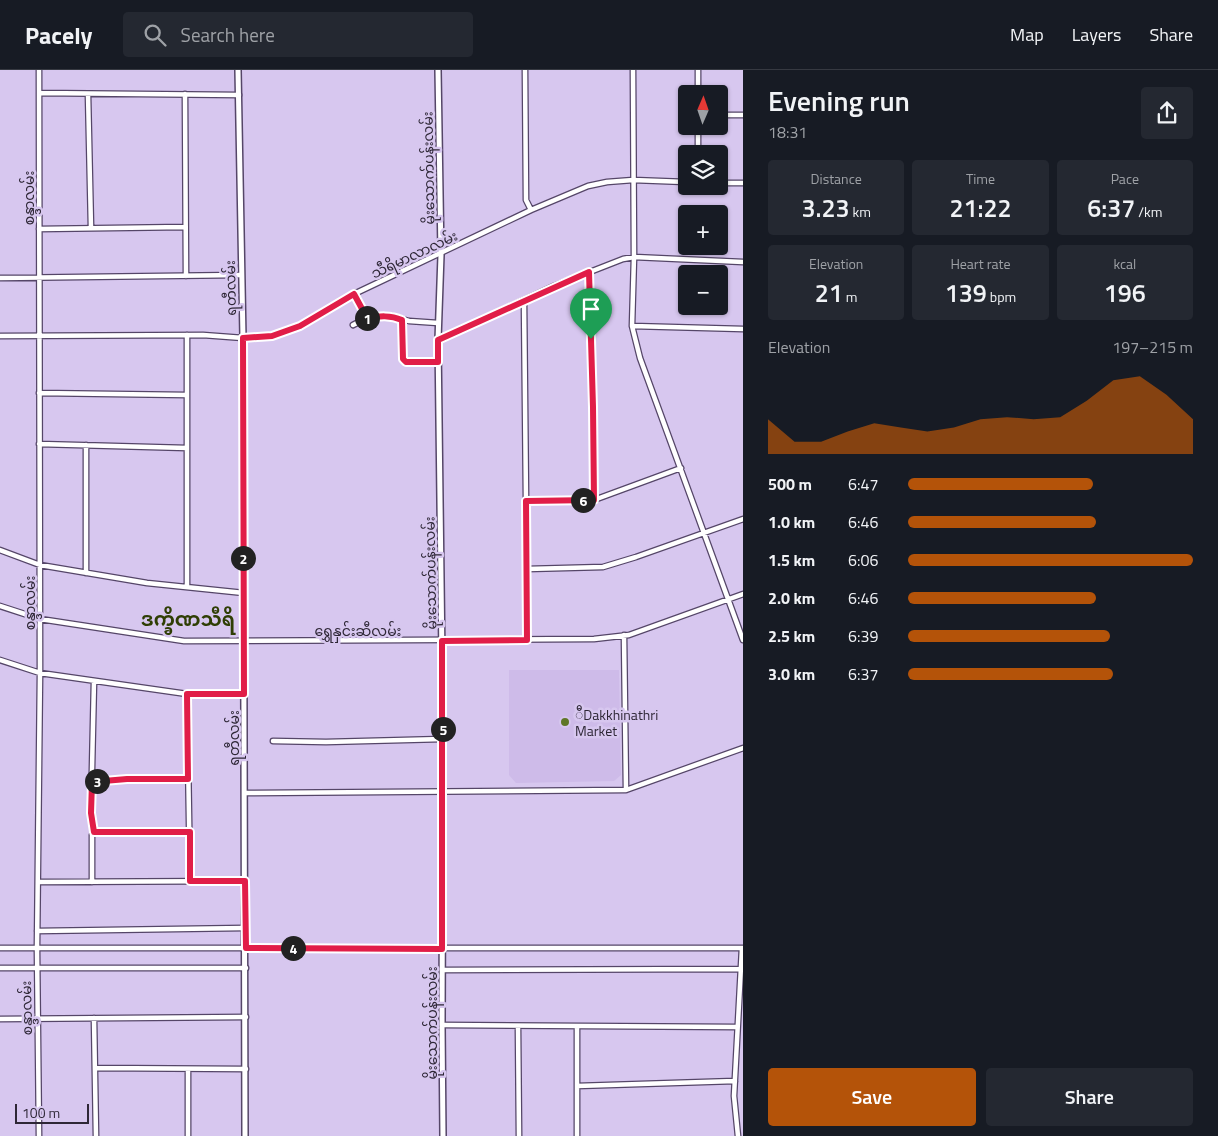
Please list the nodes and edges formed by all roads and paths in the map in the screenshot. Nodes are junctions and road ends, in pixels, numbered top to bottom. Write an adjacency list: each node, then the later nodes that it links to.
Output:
1 (39, 70): 8 (street, စန္ဒာလမ်း)
2 (238, 70): 11 (street, ရတီလမ်း)
3 (438, 70): 22 (street, မိုးသောက်ပန်းလမ်း)
4 (525, 70): 18 (street)
5 (633, 70): 14 (street)
6 (698, 70): 7 (street)
7 (698, 85)
8 (39, 93): 9 (street); 21 (street, စန္ဒာလမ်း)
9 (88, 94): 10 (street); 20 (street)
10 (185, 94): 11 (street); 19 (street)
11 (239, 94): 26 (street, ရတီလမ်း)
12 (728, 115): 13 (street)
13 (743, 115)
14 (633, 180): 15 (street, သီရိမာလာလမ်း); 18 (street, သီရိမာလာလမ်း); 23 (street)
15 (678, 182)
16 (728, 183): 17 (street)
17 (743, 184)
18 (531, 210): 22 (street, သီရိမာလာလမ်း)
19 (186, 227): 20 (street); 27 (street)
20 (91, 228): 21 (street)
21 (39, 229): 29 (street, စန္ဒာလမ်း)
22 (440, 254): 30 (street, သီရိမာလာလမ်း); 34 (street, မိုးသောက်ပန်းလမ်း)
23 (634, 257): 24 (street); 25 (street); 36 (street)
24 (743, 262)
25 (589, 272): 31 (street); 51 (street)
26 (241, 275): 27 (street); 42 (street, ရတီလမ်း)
27 (186, 276): 29 (street)
28 (0, 278): 29 (street)
29 (39, 278): 41 (street, စန္ဒာလမ်း)
30 (354, 294): 32 (street); 42 (street, သီရိမာလာလမ်း)
31 (524, 300): 43 (street); 52 (street)
32 (367, 318): 33 (street); 35 (street)
33 (402, 320): 34 (street); 44 (street)
34 (438, 322): 43 (street, မိုးသောက်ပန်းလမ်း)
35 (353, 325)
36 (632, 326): 37 (street); 50 (street)
37 (743, 329): 39 (street)
38 (187, 335): 41 (street, သီရိမာလာလမ်း); 42 (street, သီရိမာလာလမ်း); 46 (street)
39 (743, 335)
40 (0, 336): 41 (street, သီရိမာလာလမ်း)
41 (39, 336): 45 (street, စန္ဒာလမ်း)
42 (243, 338): 60 (street, ရတီလမ်း)
43 (438, 340): 44 (street, မိုးသောက်ပန်းလမ်း)
44 (438, 362): 68 (street, မိုးသောက်ပန်းလမ်း)
45 (39, 393): 46 (street); 47 (street, စန္ဒာလမ်း)
46 (187, 395): 49 (street)
47 (40, 444): 48 (street); 56 (street, စန္ဒာလမ်း)
48 (86, 445): 49 (street); 58 (street)
49 (187, 448): 59 (street)
50 (681, 468): 51 (street); 54 (street)
51 (594, 500): 52 (street)
52 (526, 501): 57 (street)
53 (743, 518): 54 (street)
54 (705, 532): 57 (street); 62 (street)
55 (0, 550): 56 (street)
56 (40, 565): 58 (street); 64 (street, စန္ဒာလမ်း)
57 (528, 569): 66 (street)
58 (86, 573): 59 (street)
59 (187, 587): 60 (street)
60 (244, 593): 69 (street, ရတီလမ်း)
61 (743, 594): 62 (street, ရွှေနှင်းဆီလမ်း)
62 (729, 599): 65 (street, ရွှေနှင်းဆီလမ်း); 67 (street)
63 (0, 606): 64 (street, ရွှေနှင်းဆီလမ်း)
64 (40, 619): 69 (street, ရွှေနှင်းဆီလမ်း); 71 (street, စန္ဒာလမ်း)
65 (624, 635): 66 (street, ရွှေနှင်းဆီလမ်း); 80 (street)
66 (527, 640): 68 (street, ရွှေနှင်းဆီလမ်း)
67 (743, 640)
68 (442, 641): 69 (street, ရွှေနှင်းဆီလမ်း); 75 (street, မိုးသောက်ပန်းလမ်း)
69 (244, 642): 74 (street, ရတီလမ်း)
70 (0, 660): 71 (street)
71 (40, 673): 72 (street); 87 (street, စန္ဒာလမ်း)
72 (94, 680): 73 (street); 79 (street)
73 (187, 694): 74 (street); 78 (street)
74 (244, 694): 82 (street, ရတီလမ်း)
75 (443, 739): 76 (street); 81 (street, မိုးသောက်ပန်းလမ်း)
76 (273, 741)
77 (743, 748): 80 (street)
78 (188, 779): 79 (street); 84 (street)
79 (92, 782): 83 (street)
80 (626, 790): 81 (street)
81 (443, 791): 82 (street); 95 (street, မိုးသောက်ပန်းလမ်း)
82 (245, 793): 86 (street, ရတီလမ်း)
83 (94, 832): 84 (street); 88 (street)
84 (190, 832): 85 (street)
85 (190, 881): 86 (street); 88 (street)
86 (245, 881): 89 (street, ရတီလမ်း)
87 (39, 882): 88 (street); 90 (street, စန္ဒာလမ်း)
88 (92, 882)
89 (246, 928): 90 (street); 93 (street, ရတီလမ်း)
90 (37, 931): 92 (street, စန္ဒာလမ်း)
91 (0, 948): 92 (street)
92 (37, 948): 93 (street); 97 (street, စန္ဒာလမ်း)
93 (246, 948): 95 (street); 98 (street, ရတီလမ်း)
94 (743, 948): 95 (street); 100 (street)
95 (442, 949): 99 (street, မိုးသောက်ပန်းလမ်း)
96 (0, 968): 97 (street)
97 (37, 968): 98 (street); 104 (street, စန္ဒာလမ်း)
98 (246, 968): 101 (street, ရတီလမ်း)
99 (442, 970): 100 (street); 105 (street, မိုးသောက်ပန်းလမ်း)
100 (740, 970): 108 (street)
101 (246, 1017): 102 (street); 111 (street, ရတီလမ်း)
102 (94, 1018): 104 (street); 109 (street)
103 (0, 1019): 104 (street)
104 (38, 1019): 114 (street, စန္ဒာလမ်း)
105 (442, 1026): 106 (street); 118 (street, မိုးသောက်ပန်းလမ်း)
106 (518, 1026): 107 (street); 119 (street)
107 (577, 1026): 108 (street); 113 (street)
108 (737, 1027): 112 (street)
109 (96, 1068): 110 (street); 115 (street)
110 (188, 1068): 111 (street); 116 (street)
111 (246, 1069): 117 (street, ရတီလမ်း)
112 (735, 1081): 113 (street); 121 (street)
113 (577, 1086): 120 (street)
114 (39, 1136)
115 (96, 1136)
116 (188, 1136)
117 (245, 1136)
118 (443, 1136)
119 (519, 1136)
120 (577, 1136)
121 (738, 1136)

